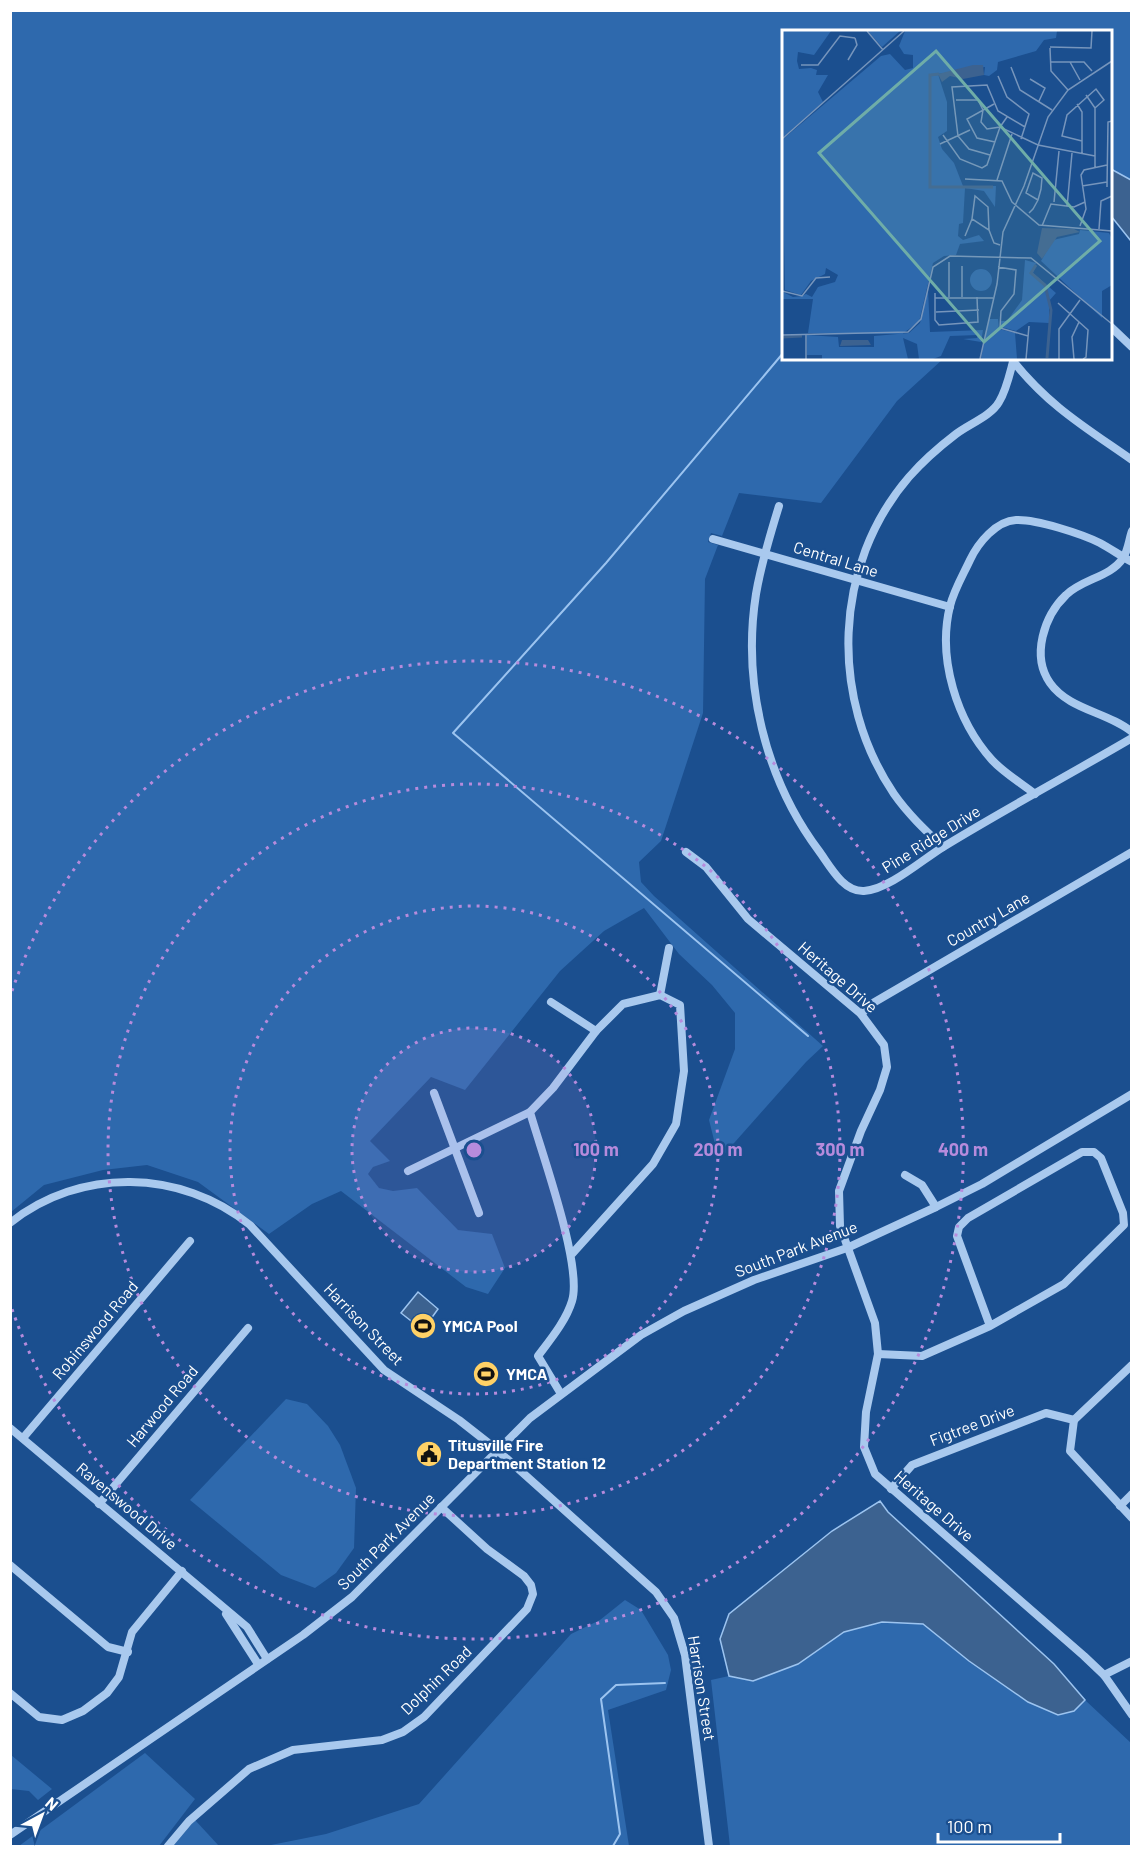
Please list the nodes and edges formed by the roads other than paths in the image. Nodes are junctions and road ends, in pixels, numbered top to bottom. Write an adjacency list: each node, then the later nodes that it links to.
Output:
1 (1112, 328): 2 (street)
2 (1131, 347)
3 (1013, 360): 4 (street); 10 (street)
4 (1131, 460)
5 (779, 506): 8 (street, Pine Ridge Drive)
6 (1131, 531): 9 (street)
7 (713, 539): 8 (street, Central Lane)
8 (765, 553): 10 (street, Central Lane); 15 (street, Pine Ridge Drive)
9 (1127, 560): 11 (street); 12 (street)
10 (855, 581): 11 (street, Central Lane); 15 (street)
11 (950, 607): 14 (street)
12 (1131, 732)
13 (1131, 738): 14 (street, Pine Ridge Drive)
14 (1035, 794): 15 (street, Pine Ridge Drive)
15 (943, 847)
16 (686, 852): 21 (street, Heritage Drive)
17 (1131, 852): 21 (street, Country Lane)
18 (669, 948): 19 (street)
19 (660, 994): 22 (street); 34 (street)
20 (551, 1002): 22 (street)
21 (861, 1014): 33 (street, Heritage Drive)
22 (596, 1031): 25 (street)
23 (434, 1093): 26 (street)
24 (1131, 1094): 29 (street, South Park Avenue)
25 (530, 1112): 26 (street); 34 (street)
26 (454, 1151): 27 (street); 30 (street)
27 (408, 1171)
28 (905, 1175): 29 (street)
29 (936, 1207): 33 (street, South Park Avenue)
30 (478, 1213)
31 (10, 1222): 43 (street, Harrison Street)
32 (190, 1241): 42 (street, Robinswood Road)
33 (847, 1248): 37 (street, Heritage Drive); 39 (street, South Park Avenue)
34 (572, 1255): 39 (street)
35 (990, 1326): 35 (street); 37 (street)
36 (248, 1328): 46 (street, Harwood Road)
37 (878, 1354): 44 (street, Heritage Drive)
38 (1131, 1365): 40 (street)
39 (561, 1394): 43 (street, South Park Avenue)
40 (1074, 1420): 44 (street, Figtree Drive); 47 (street)
41 (10, 1428): 42 (street, Ravenswood Drive)
42 (23, 1438): 46 (street, Ravenswood Drive)
43 (496, 1449): 48 (street, South Park Avenue); 62 (street, Harrison Street)
44 (891, 1489): 57 (street, Heritage Drive)
45 (1131, 1494): 47 (street)
46 (99, 1504): 51 (street, Ravenswood Drive)
47 (1120, 1506): 49 (street)
48 (441, 1507): 54 (street, South Park Avenue); 61 (street, Dolphin Road)
49 (1131, 1518)
50 (10, 1565): 53 (street)
51 (182, 1571): 52 (street, Ravenswood Drive); 53 (street)
52 (223, 1609): 54 (street, Ravenswood Drive); 56 (street, Ravenswood Drive)
53 (128, 1652): 58 (street)
54 (267, 1659): 56 (street, South Park Avenue)
55 (1131, 1661): 57 (street)
56 (258, 1664): 60 (street, South Park Avenue)
57 (1104, 1675): 59 (street, Heritage Drive)
58 (10, 1694)
59 (1131, 1715)
60 (10, 1835)
61 (168, 1846)
62 (710, 1846)

